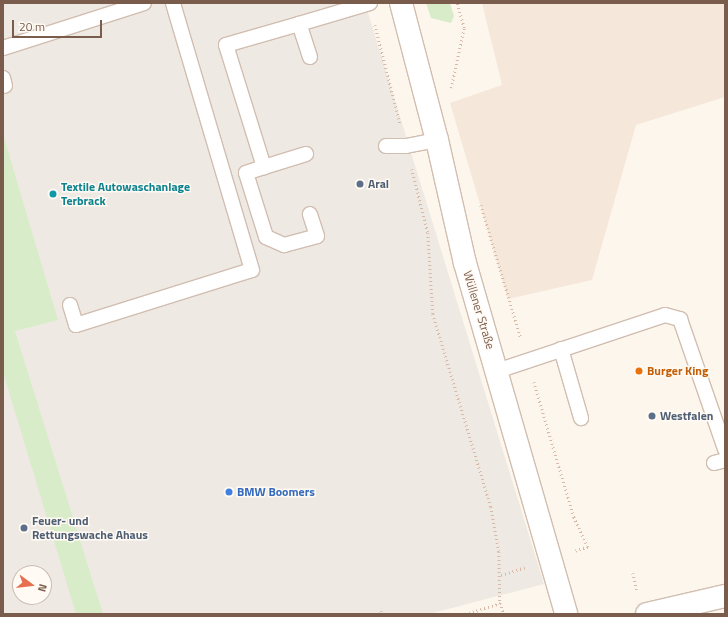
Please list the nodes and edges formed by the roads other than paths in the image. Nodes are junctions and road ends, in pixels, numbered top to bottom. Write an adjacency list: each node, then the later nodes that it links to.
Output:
1 (144, 3): 6 (lane)
2 (173, 3): 13 (lane)
3 (400, 3): 8 (main road, Wüllener Straße)
4 (368, 4): 5 (lane)
5 (299, 24): 7 (lane); 11 (lane)
6 (3, 48)
7 (310, 57)
8 (437, 140): 9 (lane); 15 (main road, Wüllener Straße)
9 (386, 146)
10 (306, 154): 11 (lane)
11 (264, 166): 12 (lane)
12 (310, 214)
13 (70, 305)
14 (561, 349): 15 (lane); 16 (lane); 17 (lane)
15 (497, 371): 19 (main road, Wüllener Straße)
16 (581, 418)
17 (725, 448)
18 (725, 596): 20 (main road)
19 (566, 614)
20 (647, 614)

